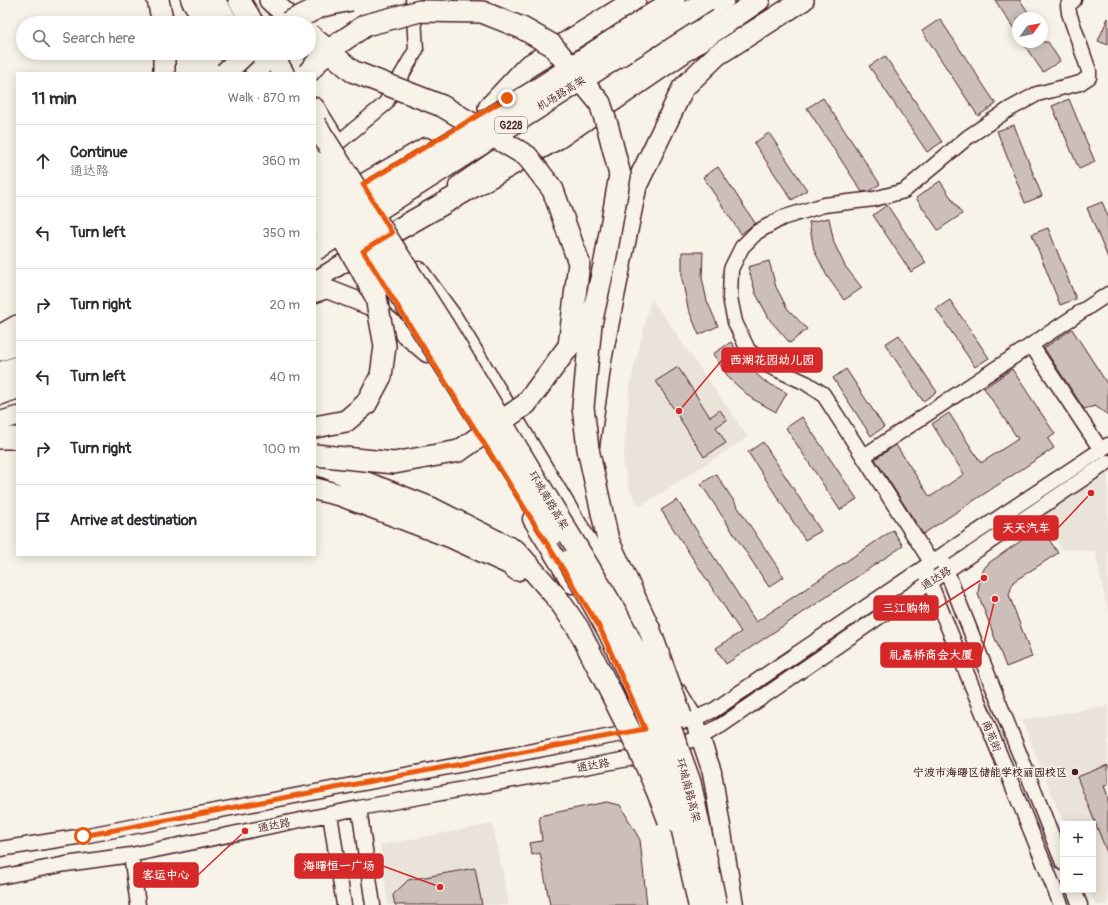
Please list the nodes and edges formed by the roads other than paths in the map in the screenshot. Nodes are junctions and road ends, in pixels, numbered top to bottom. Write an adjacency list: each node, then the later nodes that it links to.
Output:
1 (158, 0): 18 (highway)
2 (192, 0): 19 (highway)
3 (204, 0): 20 (main road)
4 (214, 0): 21 (highway)
5 (239, 0): 22 (highway)
6 (248, 0): 23 (main road)
7 (270, 0): 24 (highway)
8 (351, 0): 25 (highway, bridge)
9 (413, 0): 45 (street)
10 (635, 0): 42 (highway)
11 (658, 0): 42 (main road)
12 (674, 0): 51 (highway, 机场路高架 / G228, bridge)
13 (706, 0): 53 (highway, 机场路高架 / G228, bridge)
14 (725, 0): 52 (main road)
15 (759, 0): 52 (highway)
16 (803, 0): 76 (highway, bridge)
17 (1074, 0): 78 (street)
18 (161, 16)
19 (202, 16)
20 (214, 16)
21 (224, 16)
22 (249, 16)
23 (258, 16)
24 (288, 16)
25 (301, 16)
26 (316, 40): 77 (highway, bridge)
27 (164, 60): 34 (highway)
28 (230, 60): 36 (highway)
29 (239, 60): 35 (highway, bridge)
30 (243, 60): 37 (main road)
31 (251, 60): 38 (highway)
32 (276, 60): 39 (highway)
33 (286, 60): 40 (main road)
34 (164, 72)
35 (226, 72)
36 (237, 72)
37 (250, 72)
38 (258, 72)
39 (283, 72)
40 (293, 72)
41 (309, 72): 76 (highway, bridge)
42 (489, 108): 48 (main road)
43 (316, 109): 45 (main road)
44 (316, 126): 97 (highway, 环城南路高架, bridge)
45 (338, 143): 48 (main road)
46 (316, 164): 97 (highway, 环城南路高架, bridge)
47 (316, 175): 49 (main road)
48 (363, 184): 49 (main road); 52 (main road)
49 (324, 197): 50 (main road); 54 (main road); 72 (highway, bridge)
50 (316, 209)
51 (316, 225)
52 (392, 233): 54 (main road); 86 (main road)
53 (316, 249)
54 (363, 251): 55 (main road); 64 (main road)
55 (316, 280)
56 (316, 293): 64 (main road)
57 (1108, 294): 61 (street)
58 (16, 327): 59 (highway)
59 (0, 336)
60 (16, 344): 62 (highway)
61 (1032, 346): 75 (street); 78 (street)
62 (0, 350)
63 (16, 352): 65 (main road)
64 (427, 353): 87 (main road)
65 (0, 358)
66 (16, 367): 67 (highway)
67 (0, 373)
68 (16, 388): 69 (highway)
69 (0, 394)
70 (16, 416): 71 (main road)
71 (0, 421)
72 (316, 427)
73 (0, 438): 74 (highway)
74 (16, 438)
75 (1104, 447): 82 (street, 通达路)
76 (588, 449): 97 (highway, bridge)
77 (316, 455)
78 (864, 456): 82 (street)
79 (1108, 462): 83 (street, 通达路)
80 (316, 463): 85 (highway)
81 (316, 489): 85 (highway)
82 (932, 562): 83 (street, 南苑街); 84 (street, 南苑街); 86 (street, 通达路)
83 (947, 571): 84 (street, 通达路); 94 (street, 南苑街)
84 (930, 582): 88 (street, 通达路); 102 (street, 南苑街)
85 (578, 628): 97 (highway, bridge)
86 (694, 719): 87 (street, 通达路); 88 (main road)
87 (645, 729): 89 (main road); 92 (street, 通达路)
88 (700, 737): 89 (street, 通达路); 101 (main road)
89 (654, 754): 90 (street, 通达路); 97 (main road)
90 (359, 808): 91 (street, 通达路); 100 (street)
91 (330, 814): 93 (street, 通达路); 99 (street)
92 (0, 849)
93 (131, 855): 95 (street, 通达路); 98 (street)
94 (1061, 857)
95 (0, 877)
96 (1075, 893): 103 (street)
97 (703, 898)
98 (138, 905)
99 (344, 905)
100 (373, 905)
101 (734, 905)
102 (1061, 905)
103 (1080, 905)

